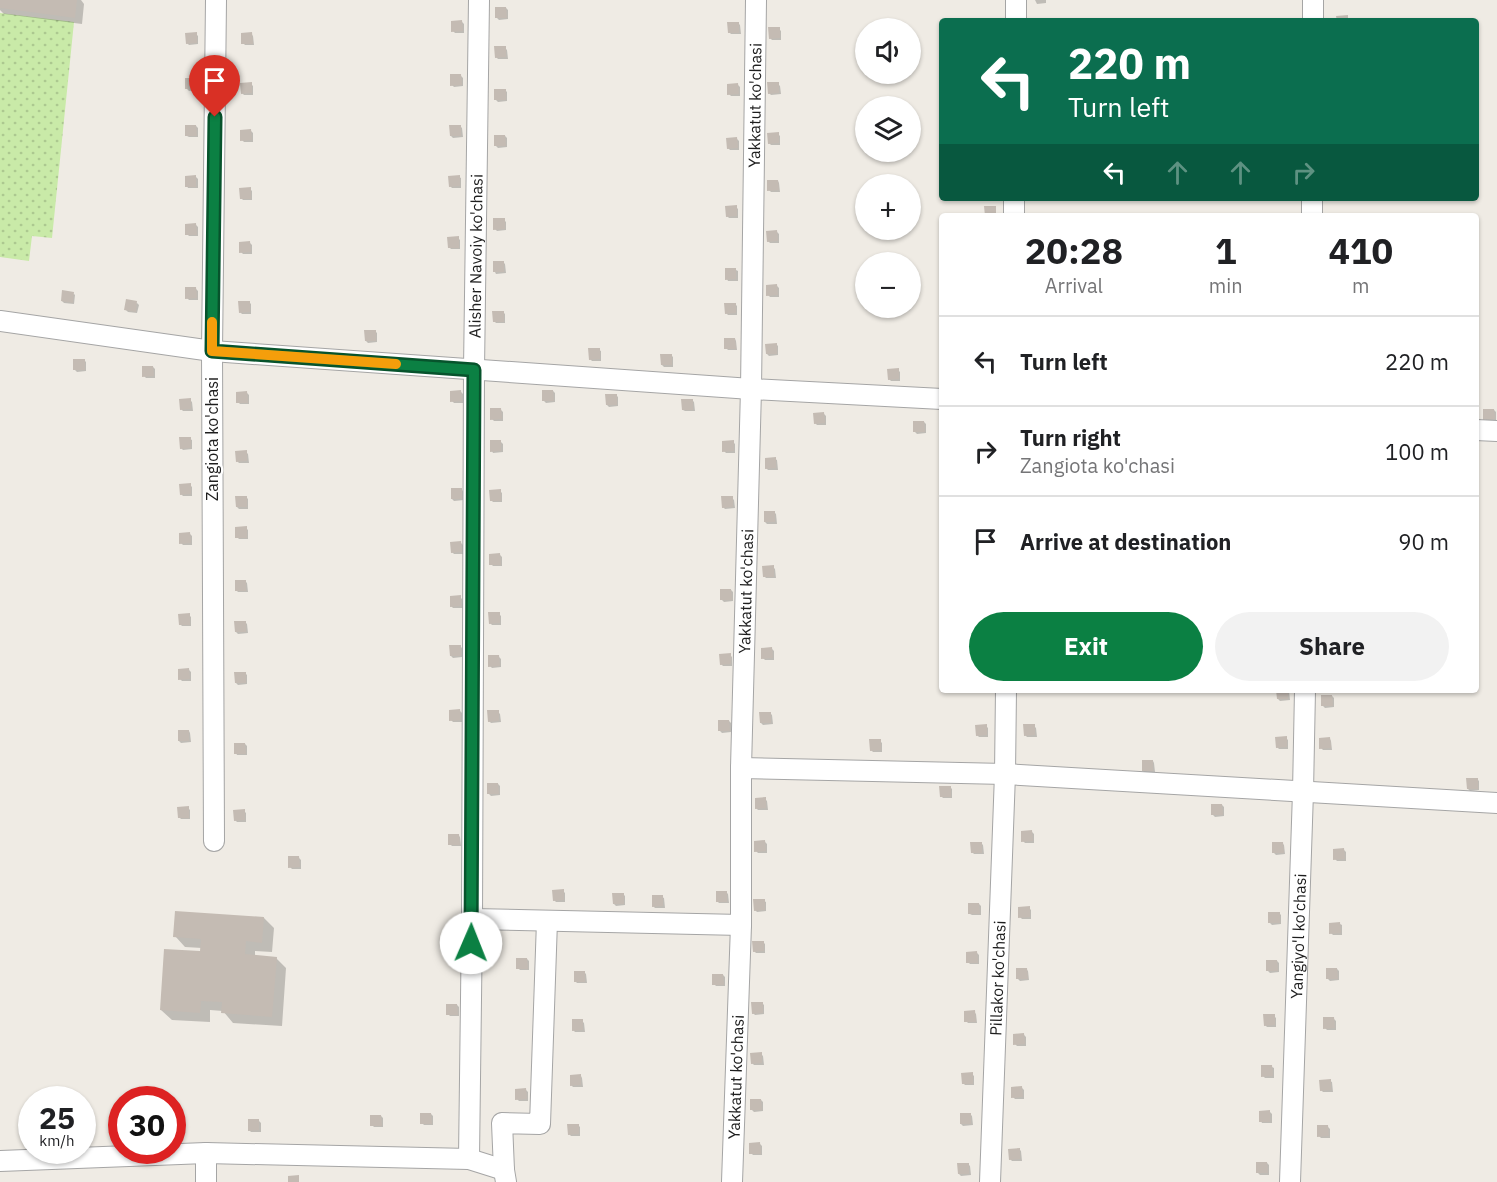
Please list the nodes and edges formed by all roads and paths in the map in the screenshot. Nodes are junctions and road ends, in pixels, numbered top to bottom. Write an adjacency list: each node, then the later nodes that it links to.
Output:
1 (216, 0): 9 (street, Zangiota ko'chasi)
2 (479, 0): 10 (street, Alisher Navoiy ko'chasi)
3 (756, 0): 11 (street, Yakkatut ko'chasi)
4 (1017, 0): 6 (street)
5 (1313, 0): 7 (street)
6 (1016, 18)
7 (1313, 18)
8 (0, 321): 9 (street)
9 (212, 351): 10 (street); 21 (street, Zangiota ko'chasi)
10 (474, 370): 11 (street); 22 (street, Alisher Navoiy ko'chasi)
11 (751, 389): 12 (street); 17 (street, Yakkatut ko'chasi)
12 (939, 399)
13 (1479, 430): 14 (street)
14 (1497, 431)
15 (1006, 693): 18 (street, Pillakor ko'chasi)
16 (1305, 693): 19 (street, Yangiyo'l ko'chasi)
17 (741, 768): 18 (street); 24 (street, Yakkatut ko'chasi)
18 (1005, 774): 19 (street); 31 (street, Pillakor ko'chasi)
19 (1303, 792): 20 (street); 32 (street, Yangiyo'l ko'chasi)
20 (1497, 803)
21 (214, 841)
22 (472, 919): 23 (street); 26 (street, Alisher Navoiy ko'chasi)
23 (547, 921): 24 (street); 28 (street)
24 (741, 925): 30 (street, Yakkatut ko'chasi)
25 (206, 1153): 26 (street); 27 (street); 29 (street)
26 (469, 1159): 28 (street)
27 (0, 1161)
28 (505, 1176)
29 (206, 1182)
30 (732, 1182)
31 (990, 1182)
32 (1290, 1182)

